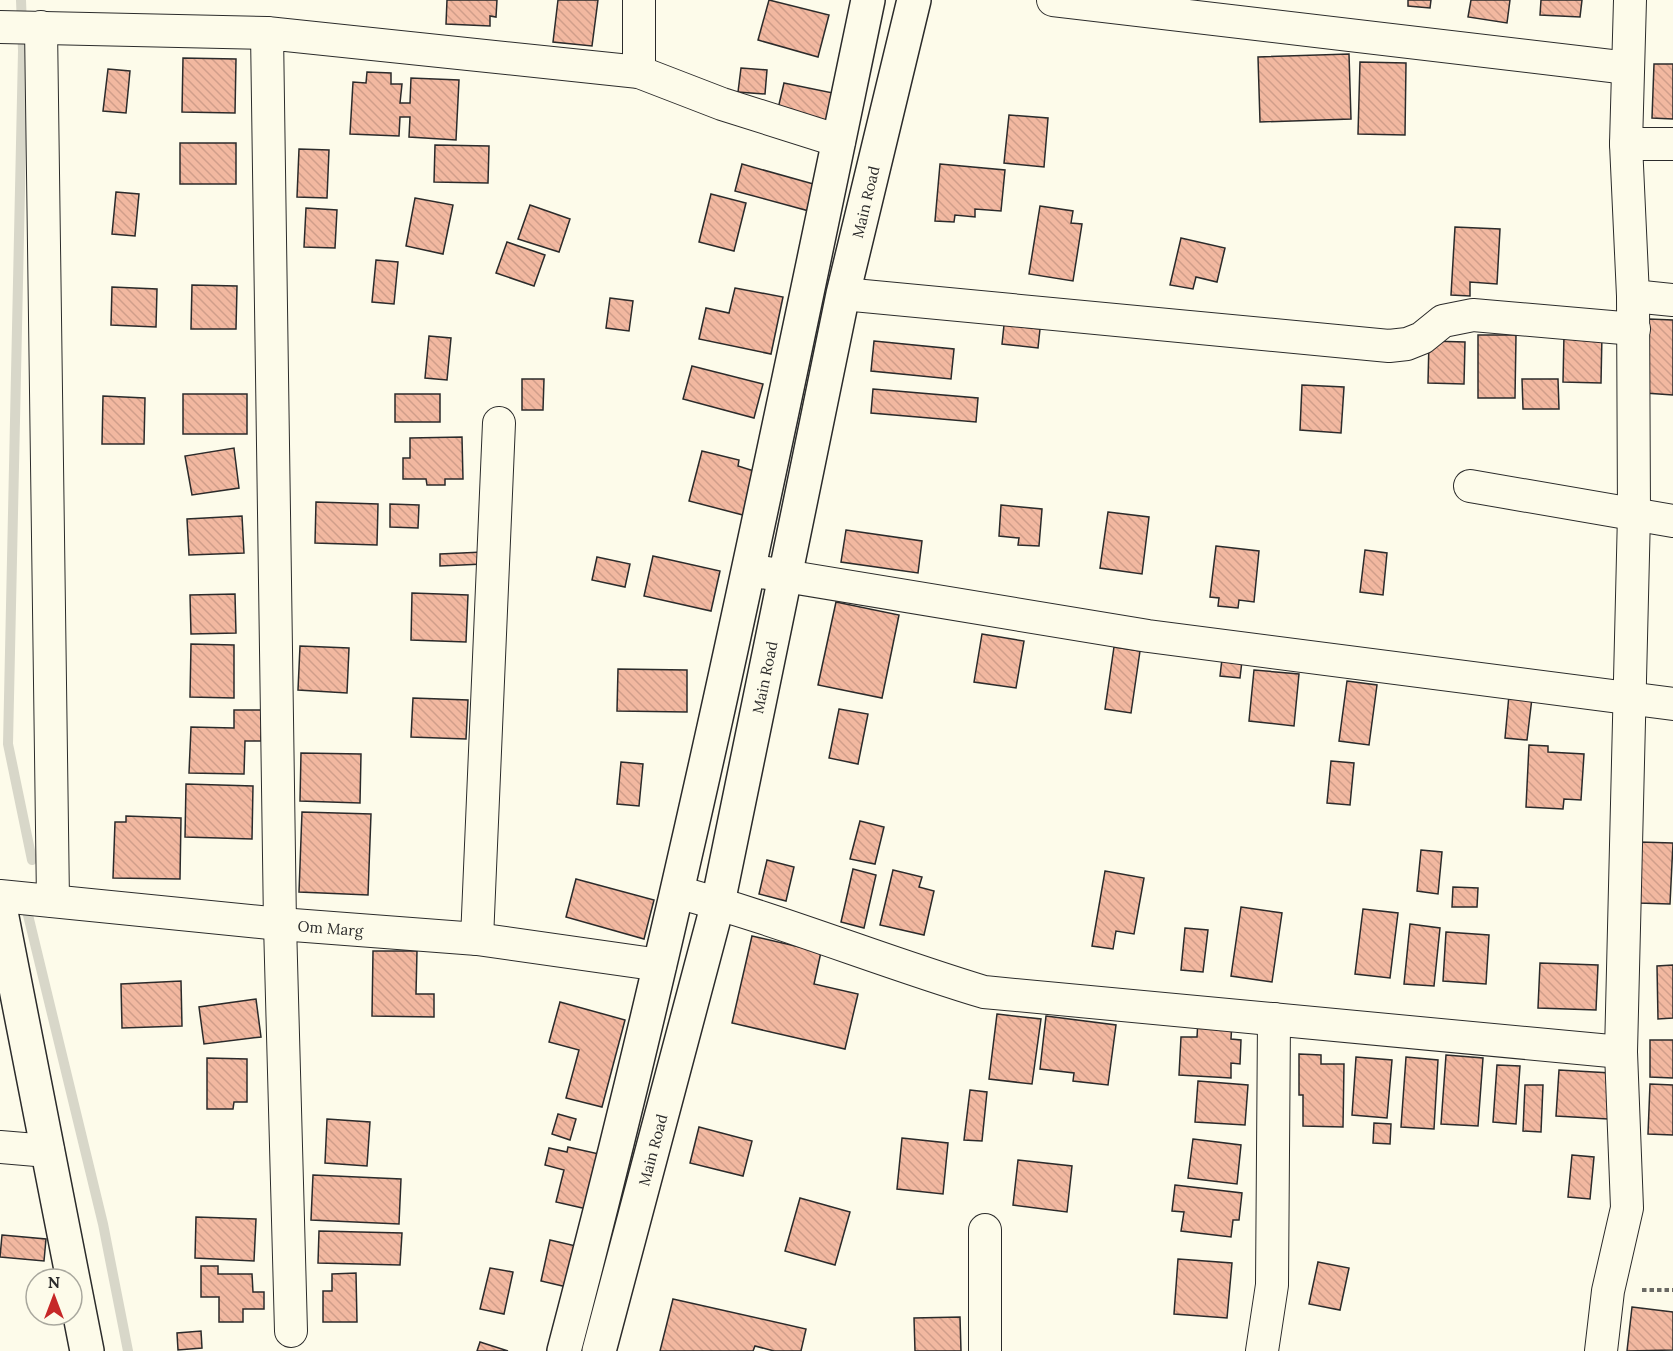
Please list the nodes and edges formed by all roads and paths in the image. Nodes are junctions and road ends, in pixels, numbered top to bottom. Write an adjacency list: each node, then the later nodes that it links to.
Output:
1 (639, 0): 9 (street)
2 (868, 0): 10 (main road)
3 (914, 0): 13 (main road, Main Road)
4 (1053, 0): 8 (street)
5 (1630, 0): 8 (street)
6 (18, 27): 7 (street); 27 (street)
7 (267, 33): 9 (street); 30 (street)
8 (1629, 68): 11 (street)
9 (639, 72): 10 (street)
10 (839, 141): 21 (main road)
11 (1626, 144): 12 (street); 14 (street)
12 (1673, 144)
13 (843, 294): 16 (street); 22 (main road, Main Road)
14 (1633, 296): 15 (street); 16 (street)
15 (1673, 300)
16 (1634, 328): 19 (street)
17 (500, 423): 31 (street)
18 (1470, 486): 19 (street)
19 (1634, 514): 20 (street); 23 (street)
20 (1673, 520)
21 (749, 570): 22 (street); 25 (main road)
22 (787, 576): 23 (street); 28 (main road, Main Road)
23 (1630, 697): 24 (street); 34 (street)
24 (1673, 704)
25 (677, 892): 28 (street); 32 (main road)
26 (0, 896): 27 (street, Om Marg)
27 (53, 901): 30 (street, Om Marg)
28 (718, 903): 33 (street); 41 (main road, Main Road)
29 (0, 907): 36 (main road)
30 (280, 924): 31 (street, Om Marg); 38 (street)
31 (477, 939): 32 (street, Om Marg)
32 (660, 964): 39 (main road)
33 (1274, 1019): 34 (street); 43 (street)
34 (1621, 1052): 44 (street)
35 (0, 1147): 36 (street)
36 (48, 1151): 40 (main road)
37 (985, 1230): 42 (street)
38 (291, 1332)
39 (572, 1349)
40 (87, 1351)
41 (599, 1351)
42 (986, 1351)
43 (1262, 1351)
44 (1601, 1351)

